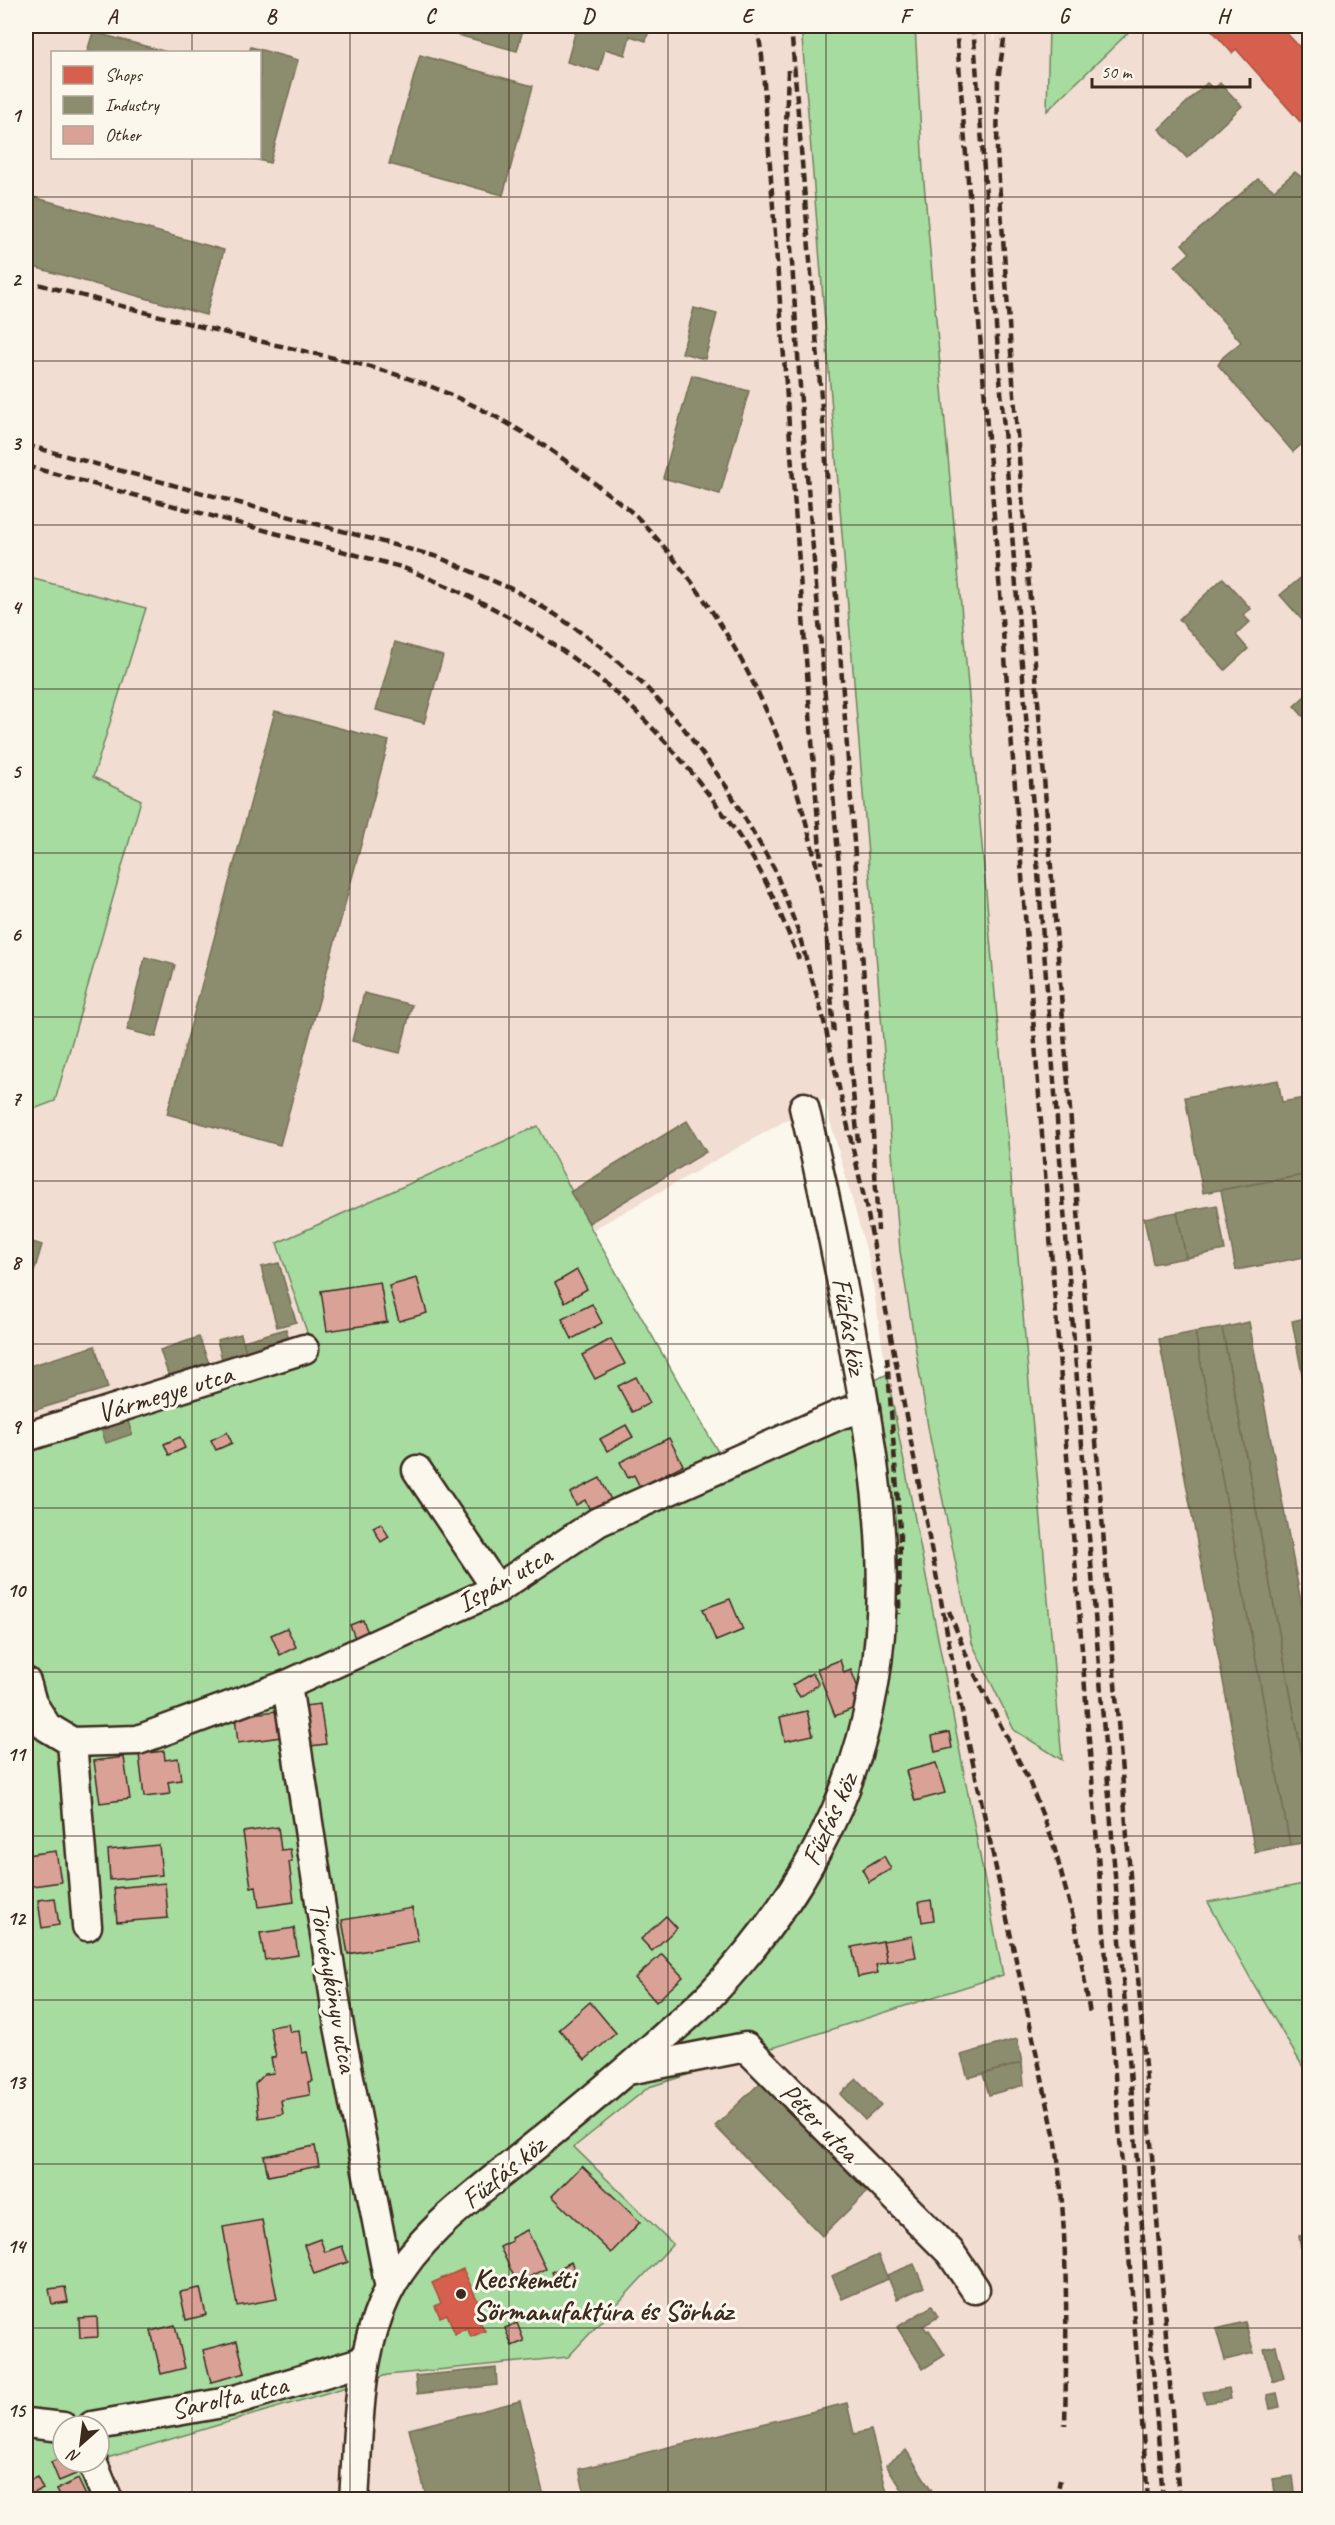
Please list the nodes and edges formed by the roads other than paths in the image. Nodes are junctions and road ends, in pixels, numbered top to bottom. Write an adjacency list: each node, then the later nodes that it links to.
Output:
1 (804, 1107): 3 (street, Fűzfás köz)
2 (304, 1350): 4 (street, Vármegye utca)
3 (866, 1408): 6 (street, Ispán utca); 11 (street, Fűzfás köz)
4 (26, 1437)
5 (417, 1470): 6 (street)
6 (497, 1589): 8 (street, Ispán utca)
7 (26, 1682): 9 (street)
8 (287, 1685): 9 (street, Ispán utca); 12 (street, Törvénykönyv utca)
9 (72, 1742): 10 (street)
10 (87, 1926)
11 (626, 2071): 12 (street, Fűzfás köz); 13 (street, Péter utca)
12 (390, 2288): 14 (street, Fűzfás köz)
13 (975, 2289)
14 (364, 2361): 16 (street, Sarolta utca); 20 (street, Fűzfás köz)
15 (26, 2422): 17 (street)
16 (111, 2423)
17 (51, 2425)
18 (97, 2474): 19 (street)
19 (108, 2499)
20 (354, 2499)

